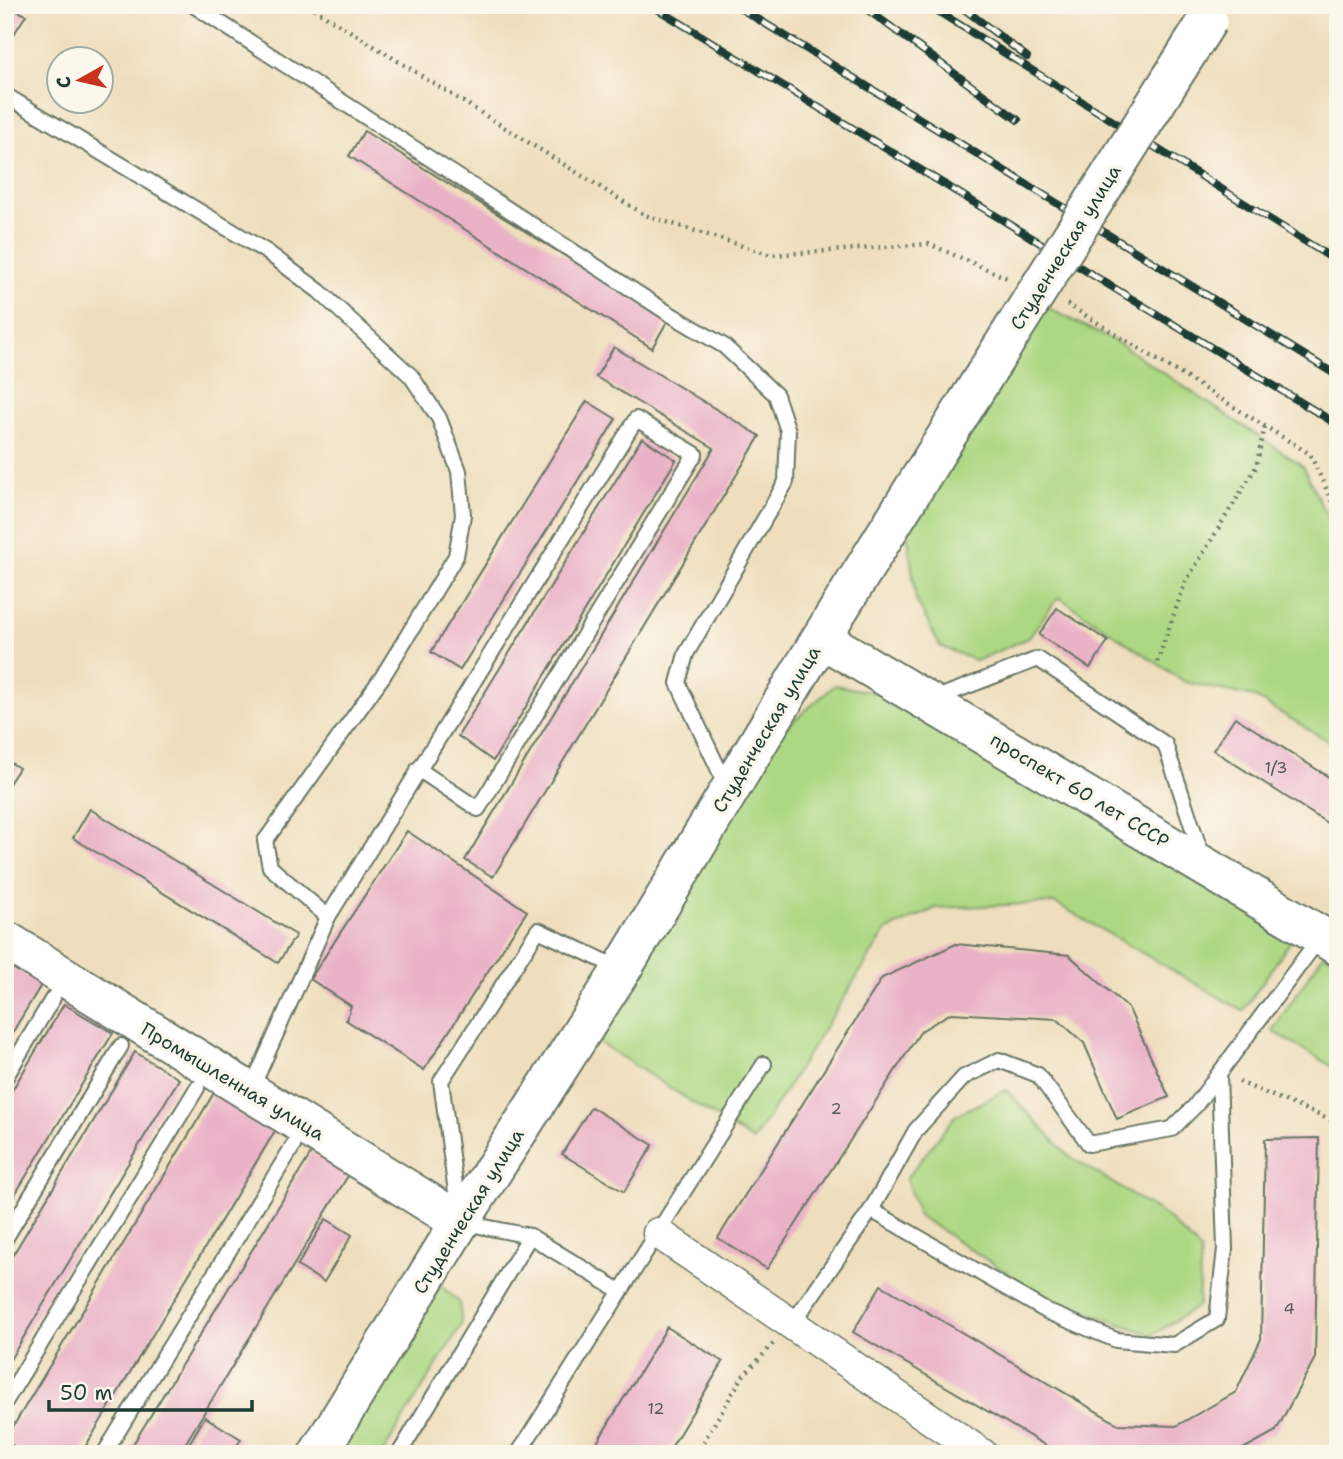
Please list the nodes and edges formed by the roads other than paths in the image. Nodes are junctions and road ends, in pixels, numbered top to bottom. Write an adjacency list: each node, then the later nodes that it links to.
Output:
1 (193, 5): 7 (lane)
2 (1213, 13): 4 (main road, Студенческая улица, bridge)
3 (5, 96): 9 (lane)
4 (821, 638): 5 (main road, проспект 60 лет СССР); 7 (main road, Студенческая улица)
5 (930, 701): 8 (main road, проспект 60 лет СССР); 8 (lane)
6 (418, 769): 6 (lane); 9 (lane)
7 (729, 790): 12 (main road, Студенческая улица)
8 (1204, 864): 11 (main road, проспект 60 лет СССР)
9 (328, 917): 19 (lane)
10 (5, 940): 19 (main road, Промышленная улица)
11 (1329, 941): 16 (lane)
12 (622, 970): 22 (main road, Студенческая улица); 22 (lane)
13 (53, 998): 17 (lane)
14 (121, 1046): 25 (lane)
15 (764, 1064): 23 (lane)
16 (1219, 1074): 21 (lane); 21 (lane)
17 (5, 1078)
18 (197, 1088): 28 (lane)
19 (250, 1091): 22 (main road, Промышленная улица)
20 (293, 1146): 29 (lane)
21 (871, 1210): 27 (lane)
22 (460, 1222): 24 (lane); 30 (main road, Студенческая улица)
23 (658, 1233): 26 (lane); 27 (street)
24 (530, 1236): 26 (lane); 31 (lane)
25 (5, 1239)
26 (620, 1291): 32 (lane)
27 (792, 1324): 33 (street)
28 (5, 1402)
29 (104, 1454)
30 (318, 1454)
31 (400, 1454)
32 (518, 1454)
33 (982, 1454)

